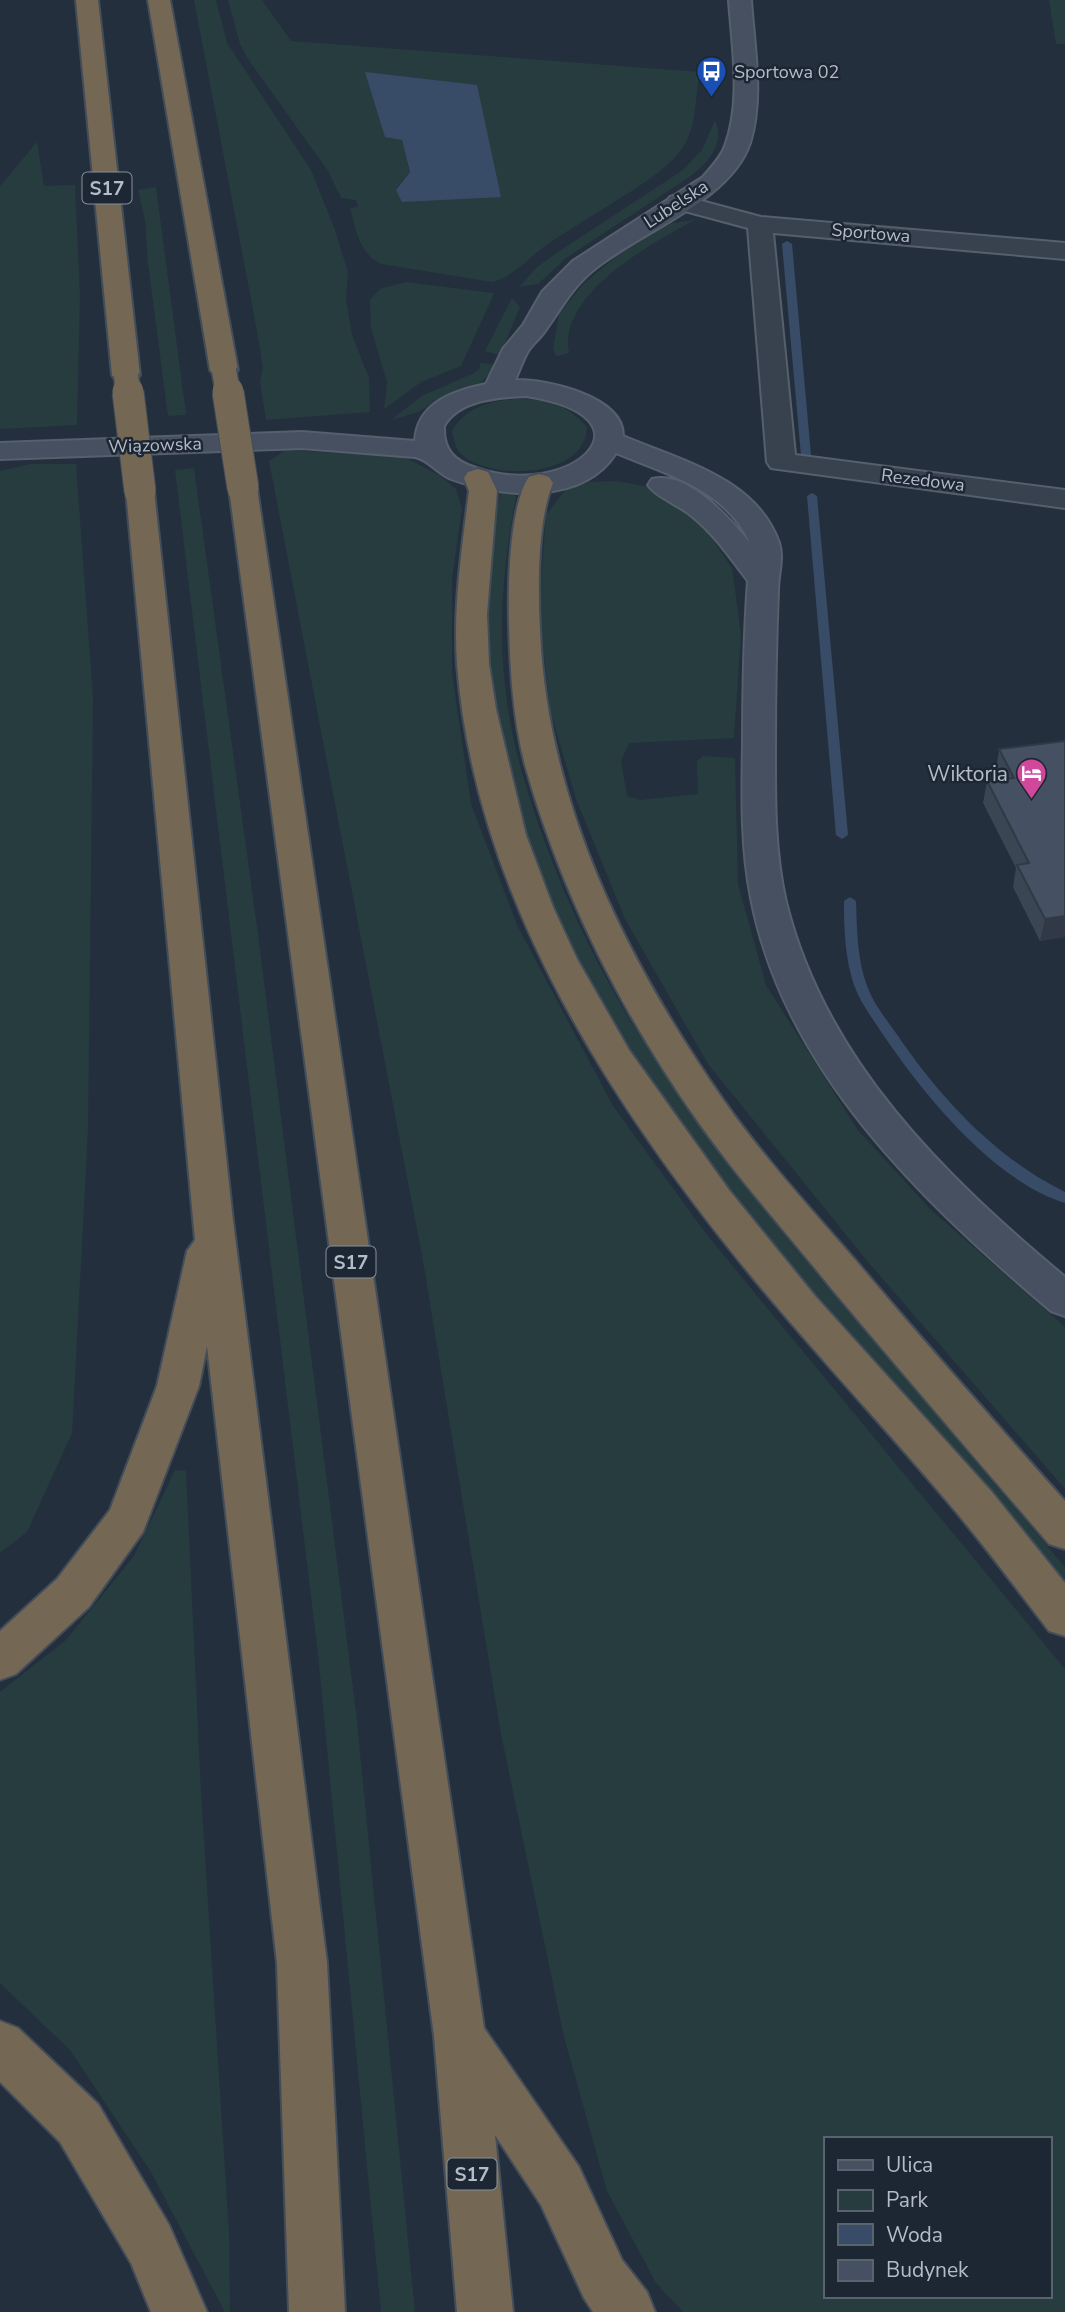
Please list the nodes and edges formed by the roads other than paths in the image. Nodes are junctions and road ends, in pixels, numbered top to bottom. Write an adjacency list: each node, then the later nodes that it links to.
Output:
1 (88, 0): 20 (highway, S17, bridge)
2 (159, 0): 25 (highway, S17, bridge)
3 (740, 0): 4 (main road, Lubelska)
4 (679, 202): 5 (street, Sportowa); 7 (main road, Lubelska)
5 (760, 224): 6 (street, Sportowa); 18 (street, Rezedowa)
6 (1065, 251)
7 (541, 346): 8 (main road, Lubelska); 9 (main road)
8 (497, 390): 9 (main road); 10 (main road)
9 (554, 392): 12 (main road)
10 (433, 421): 11 (main road, Wiązowska); 14 (main road)
11 (302, 440): 13 (main road, Wiązowska); 14 (main road, Wiązowska)
12 (609, 440): 15 (main road); 19 (main road)
13 (3, 452)
14 (434, 453): 16 (main road)
15 (588, 467): 17 (main road); 19 (main road)
16 (478, 478): 17 (main road); 23 (highway)
17 (539, 483): 22 (highway)
18 (1065, 499)
19 (763, 580): 21 (main road)
20 (213, 1221): 24 (highway); 28 (highway, S17)
21 (1065, 1300)
22 (1065, 1531)
23 (1065, 1617)
24 (0, 1660)
25 (460, 2036): 29 (highway, S17); 30 (highway)
26 (0, 2046): 27 (highway)
27 (179, 2312)
28 (317, 2312)
29 (485, 2312)
30 (627, 2312)

